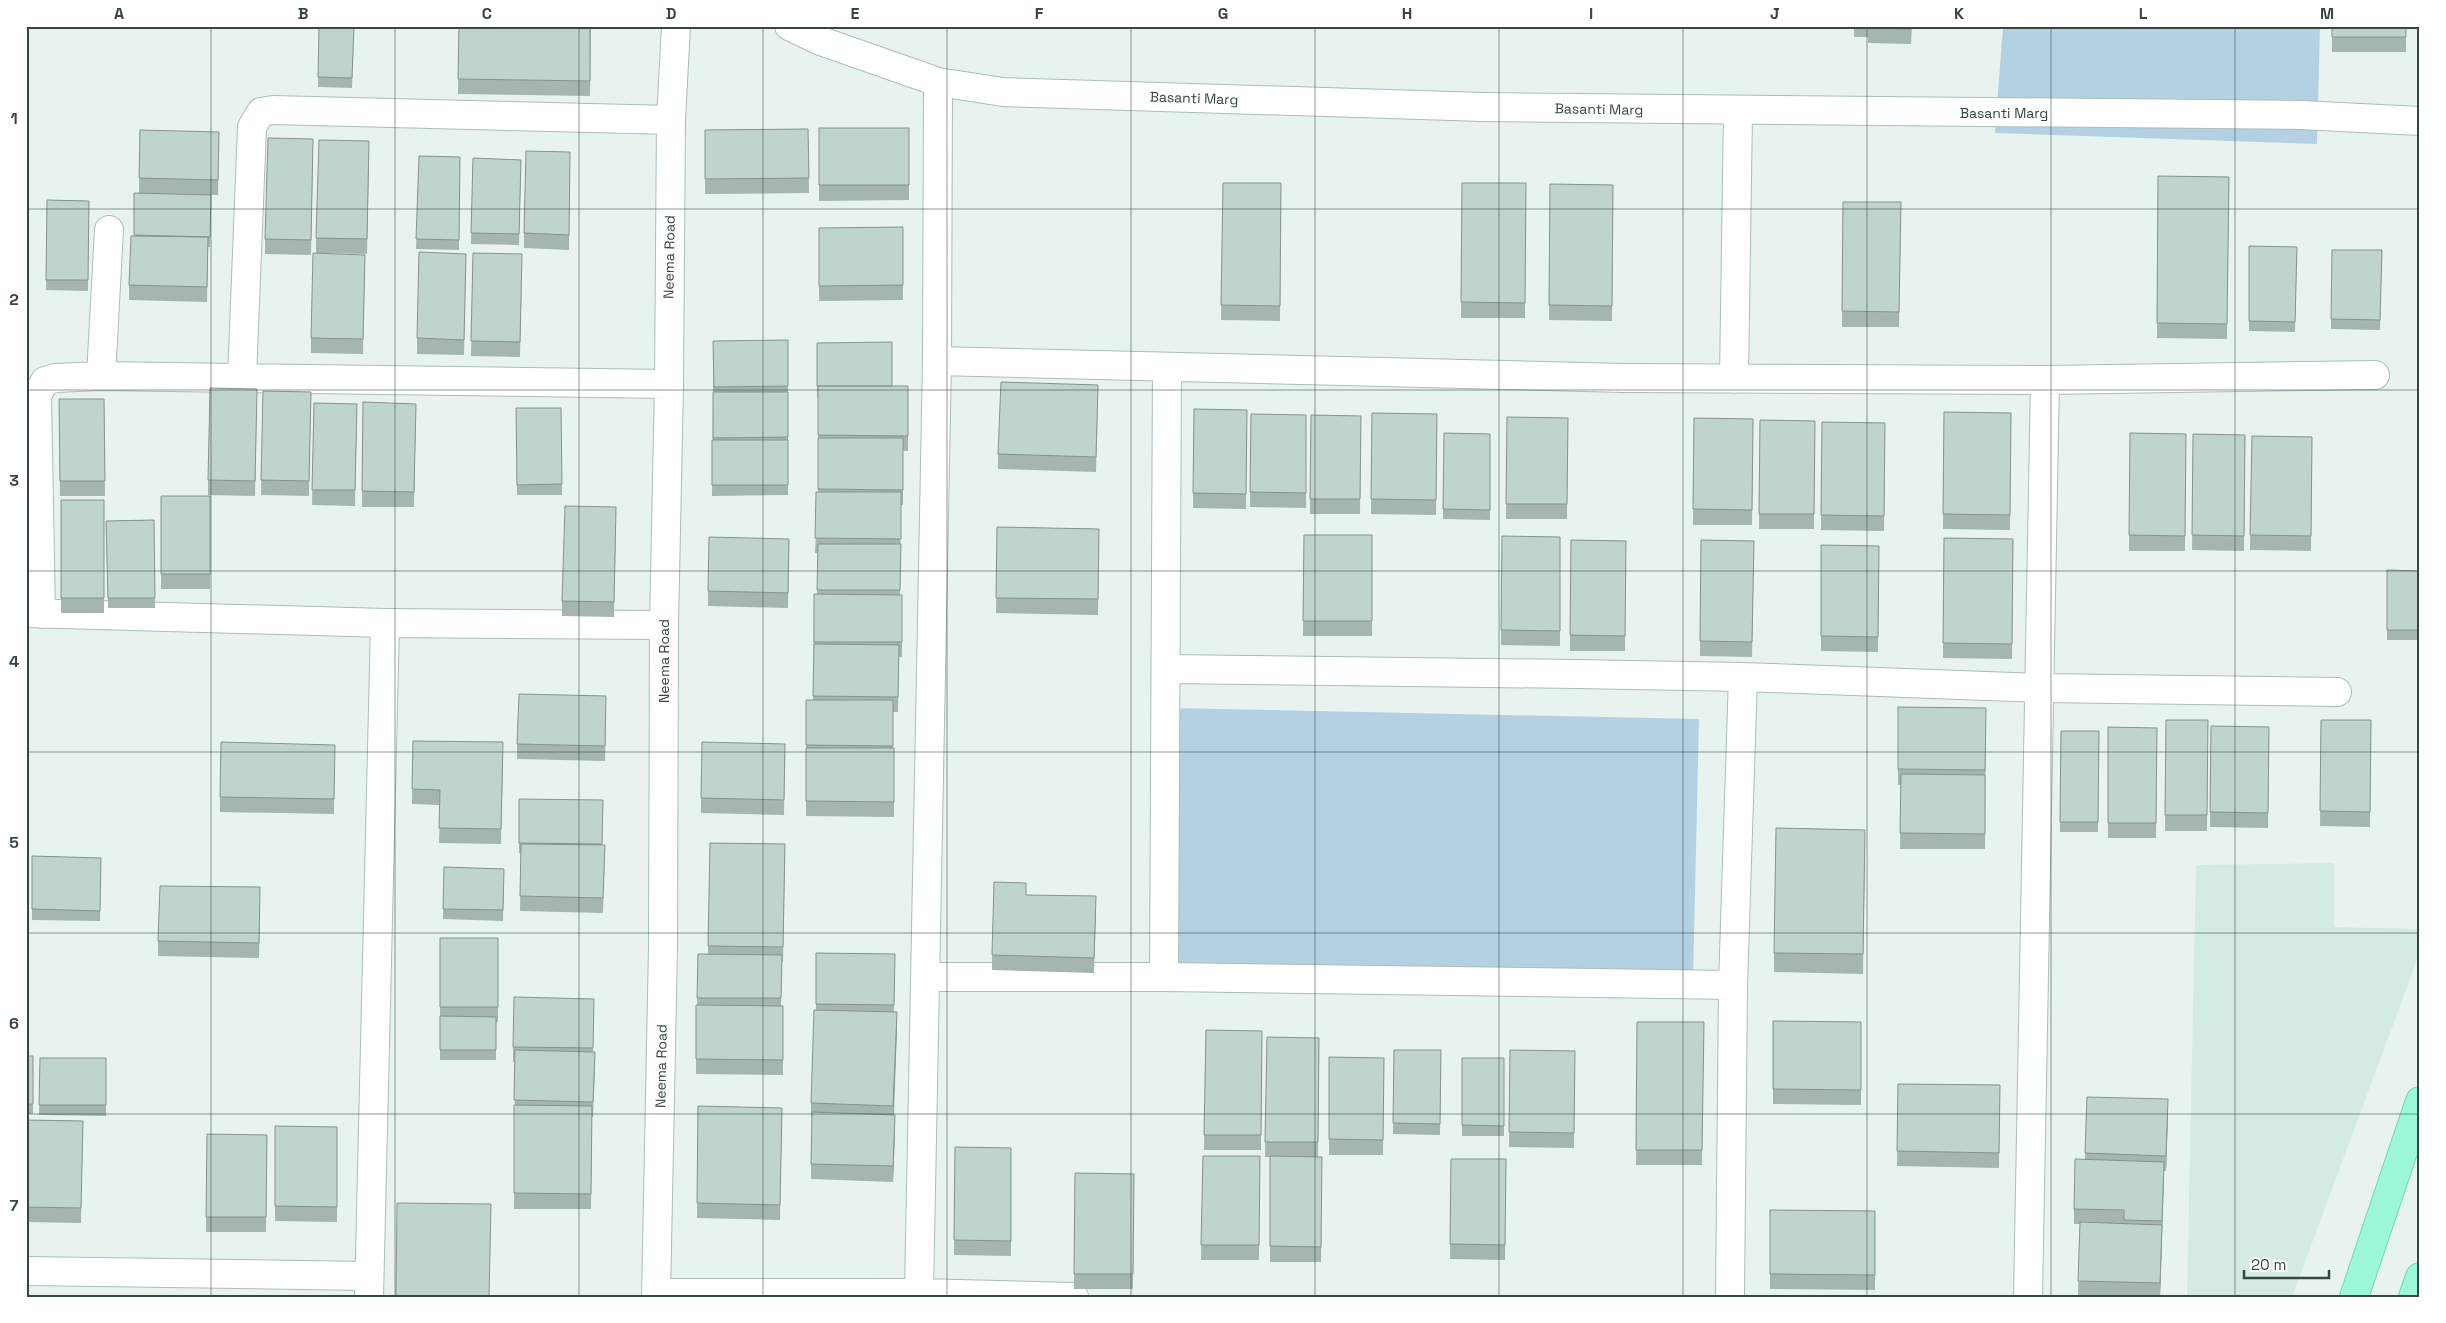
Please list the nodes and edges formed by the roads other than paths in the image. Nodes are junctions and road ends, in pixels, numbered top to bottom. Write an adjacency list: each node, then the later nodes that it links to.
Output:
1 (676, 26): 6 (street, Neema Road)
2 (790, 26): 3 (street, Basanti Marg)
3 (818, 33): 4 (street, Basanti Marg)
4 (938, 82): 5 (street, Basanti Marg); 9 (street)
5 (1738, 111): 7 (street, Basanti Marg); 14 (street)
6 (671, 120): 13 (street); 16 (street, Neema Road)
7 (2420, 121)
8 (109, 230): 12 (street)
9 (936, 361): 10 (street); 24 (street)
10 (1167, 368): 14 (street); 20 (street)
11 (2375, 375): 15 (street)
12 (101, 376): 13 (street); 17 (street)
13 (242, 378): 16 (street)
14 (1734, 379): 15 (street)
15 (2045, 380): 22 (street)
16 (669, 384): 19 (street, Neema Road)
17 (34, 614): 18 (street)
18 (385, 623): 19 (street); 30 (street)
19 (664, 625): 32 (street, Neema Road)
20 (1166, 669): 21 (street); 25 (street)
21 (1743, 677): 22 (street); 26 (street)
22 (2040, 688): 23 (street); 35 (street)
23 (2337, 692)
24 (926, 977): 25 (street); 31 (street)
25 (1164, 977): 26 (street)
26 (1733, 985): 34 (street)
27 (2420, 1101): 36 (main road)
28 (26, 1271): 30 (street)
29 (2420, 1277): 37 (main road)
30 (369, 1286)
31 (919, 1293): 32 (street); 33 (street)
32 (656, 1295)
33 (1074, 1297)
34 (1730, 1297)
35 (2028, 1297)
36 (2354, 1297)
37 (2413, 1297)

